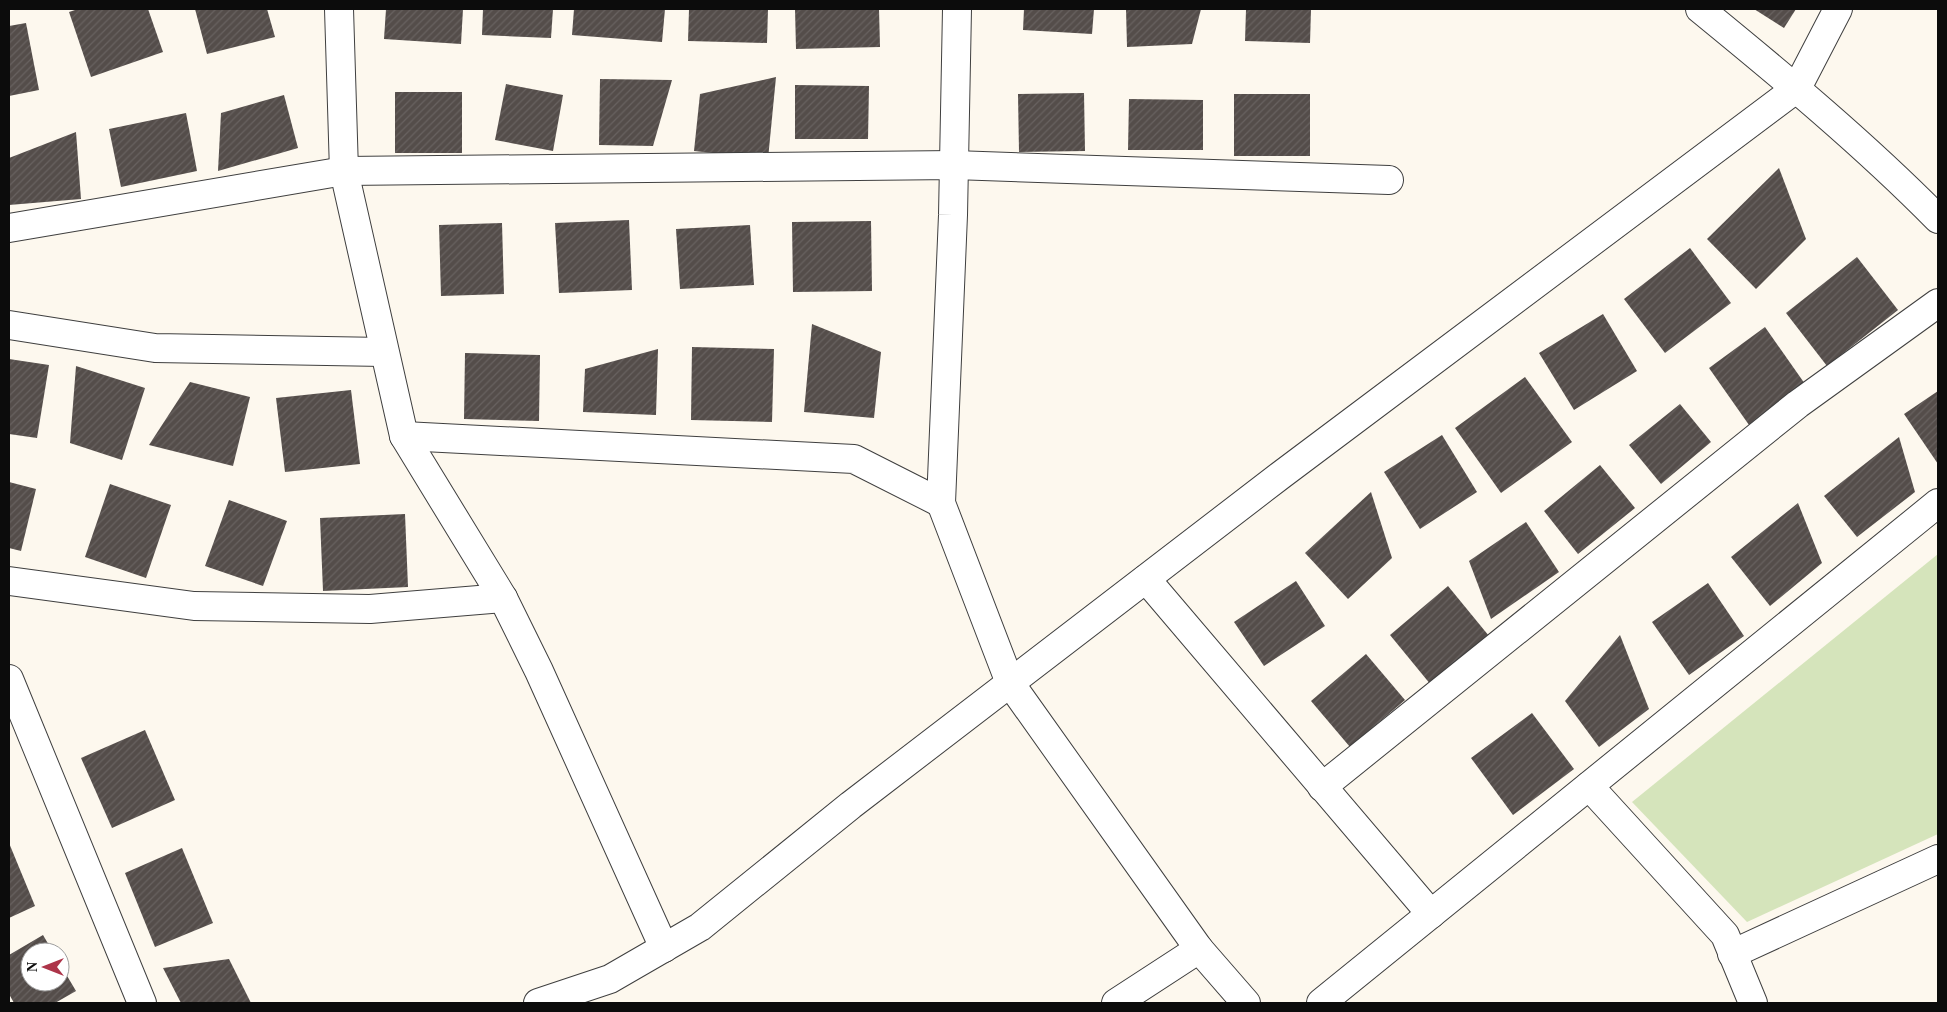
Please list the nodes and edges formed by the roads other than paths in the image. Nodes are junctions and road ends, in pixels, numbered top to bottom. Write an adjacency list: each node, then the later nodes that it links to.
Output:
1 (339, 9): 7 (street)
2 (957, 9): 6 (street)
3 (1700, 9): 5 (street)
4 (1838, 9): 5 (street)
5 (1797, 88): 9 (street); 17 (street)
6 (954, 165): 7 (street); 8 (street); 15 (street)
7 (344, 170): 10 (street); 13 (street)
8 (1389, 180)
9 (1938, 219)
10 (9, 228)
11 (1938, 303): 23 (street)
12 (9, 325): 13 (street)
13 (384, 352): 14 (street)
14 (404, 436): 15 (street); 19 (street)
15 (941, 503): 21 (street)
16 (1938, 503): 22 (street)
17 (1146, 579): 21 (street); 23 (street)
18 (9, 580): 19 (street)
19 (503, 598): 26 (street)
20 (9, 679): 29 (street)
21 (1010, 684): 26 (street); 27 (street)
22 (1589, 786): 25 (street); 28 (street)
23 (1322, 787): 25 (street)
24 (1938, 859): 28 (street)
25 (1431, 914): 33 (street)
26 (664, 948): 30 (street)
27 (1200, 949): 31 (street); 32 (street)
28 (1732, 954): 34 (street)
29 (142, 1003)
30 (538, 1003)
31 (1116, 1003)
32 (1246, 1003)
33 (1321, 1003)
34 (1753, 1003)

